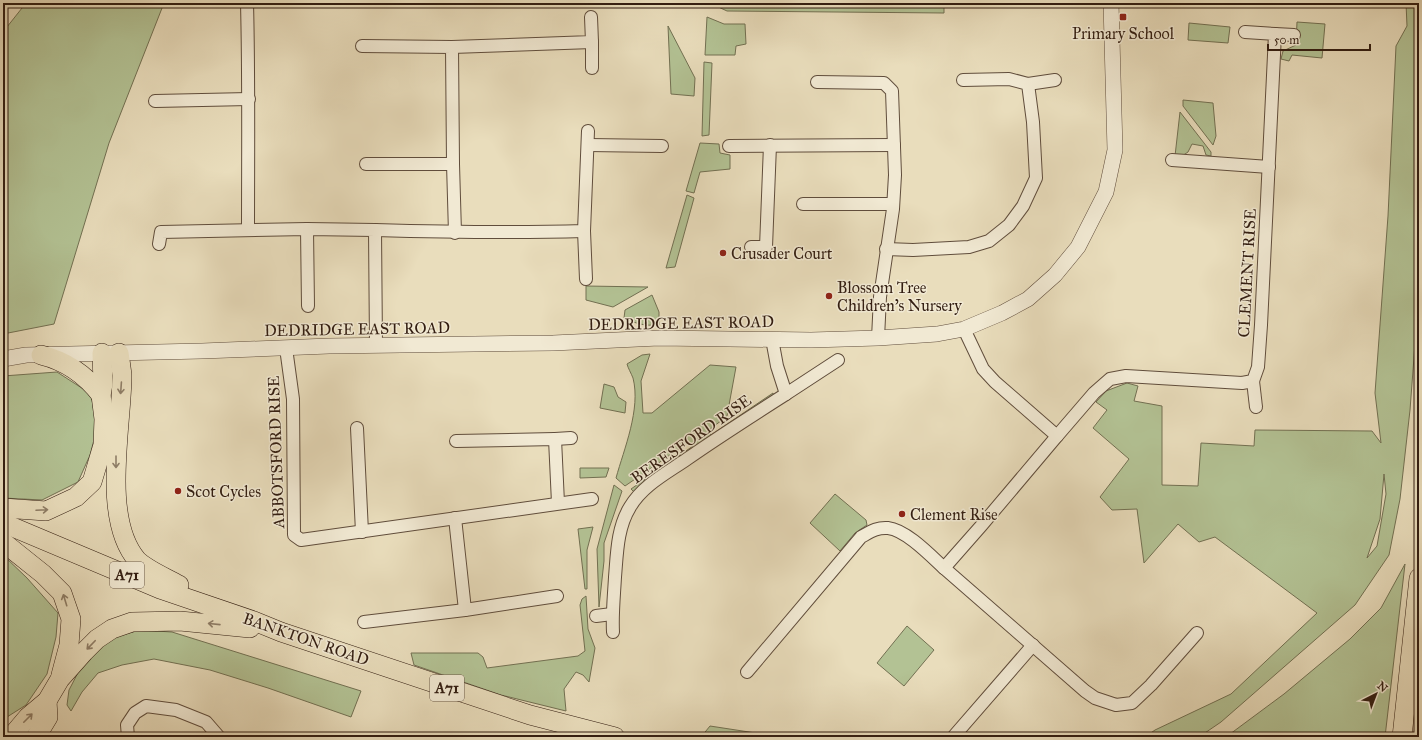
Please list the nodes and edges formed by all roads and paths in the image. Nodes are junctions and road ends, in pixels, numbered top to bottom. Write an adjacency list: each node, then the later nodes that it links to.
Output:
1 (247, 3): 15 (street)
2 (1111, 3): 39 (street, DEDRIDGE EAST ROAD)
3 (591, 17): 7 (street)
4 (1245, 32): 5 (street)
5 (1276, 34): 6 (street); 26 (street, CLEMENT RISE)
6 (1294, 36)
7 (592, 42): 9 (street); 10 (street)
8 (362, 46): 9 (street)
9 (452, 47): 25 (street)
10 (592, 68)
11 (964, 80): 14 (street)
12 (1055, 80): 14 (street)
13 (817, 82): 20 (street)
14 (1028, 84): 36 (street)
15 (249, 99): 16 (street); 30 (street)
16 (155, 101)
17 (588, 131): 18 (street)
18 (588, 145): 21 (street); 32 (street)
19 (770, 145): 20 (street); 22 (street); 35 (street)
20 (894, 145): 28 (street)
21 (662, 146)
22 (729, 146)
23 (1172, 160): 26 (street)
24 (366, 164): 25 (street)
25 (453, 164): 33 (street)
26 (1269, 167): 48 (street, CLEMENT RISE)
27 (802, 204): 28 (street)
28 (893, 204): 36 (street)
29 (307, 229): 30 (street); 31 (street); 38 (street)
30 (248, 230): 34 (street)
31 (375, 230): 33 (street); 42 (street)
32 (584, 231): 33 (street); 37 (street)
33 (455, 232)
34 (159, 244)
35 (751, 247)
36 (886, 249): 40 (street)
37 (586, 279)
38 (308, 306)
39 (964, 329): 40 (street, DEDRIDGE EAST ROAD); 53 (street)
40 (878, 338): 41 (street, DEDRIDGE EAST ROAD)
41 (772, 339): 42 (street, DEDRIDGE EAST ROAD); 49 (street)
42 (376, 346): 43 (street, DEDRIDGE EAST ROAD)
43 (286, 348): 44 (street, DEDRIDGE EAST ROAD); 62 (street, ABBOTSFORD RISE)
44 (111, 353): 45 (street, DEDRIDGE EAST ROAD); 50 (main road); 70 (main road, one-way to 70)
45 (41, 355): 46 (street, DEDRIDGE EAST ROAD); 50 (main road)
46 (3, 359)
47 (838, 360): 49 (street, BERESFORD RISE)
48 (1253, 381): 51 (street, CLEMENT RISE); 53 (street)
49 (786, 394): 68 (street, BERESFORD RISE)
50 (101, 395): 59 (main road, one-way to 50)
51 (1256, 407)
52 (357, 428): 62 (street)
53 (1057, 436): 64 (street)
54 (571, 438): 55 (street)
55 (555, 439): 56 (street); 58 (street)
56 (456, 441)
57 (592, 499): 58 (street, ABBOTSFORD RISE)
58 (558, 504): 60 (street, ABBOTSFORD RISE)
59 (3, 508)
60 (455, 518): 62 (street, ABBOTSFORD RISE); 67 (street)
61 (3, 523): 70 (main road, BANKTON ROAD / A71)
62 (362, 532)
63 (3, 542): 77 (main road, one-way to 63)
64 (944, 568): 75 (street); 76 (street)
65 (1419, 578): 86 (main road)
66 (556, 596): 67 (street)
67 (465, 610): 71 (street)
68 (612, 614): 69 (street); 73 (street, BERESFORD RISE)
69 (596, 616)
70 (254, 621): 72 (main road, BANKTON ROAD / A71)
71 (364, 622)
72 (281, 632): 77 (main road, one-way to 77); 85 (main road, BANKTON ROAD / A71)
73 (612, 632)
74 (1197, 633): 75 (street)
75 (1033, 645): 79 (street)
76 (747, 672)
77 (60, 679): 78 (main road)
78 (48, 709): 80 (main road, one-way to 78); 81 (main road); 82 (main road)
79 (954, 736)
80 (11, 737)
81 (36, 737)
82 (52, 737)
83 (128, 737): 84 (street)
84 (219, 737)
85 (615, 737)
86 (1402, 737)

